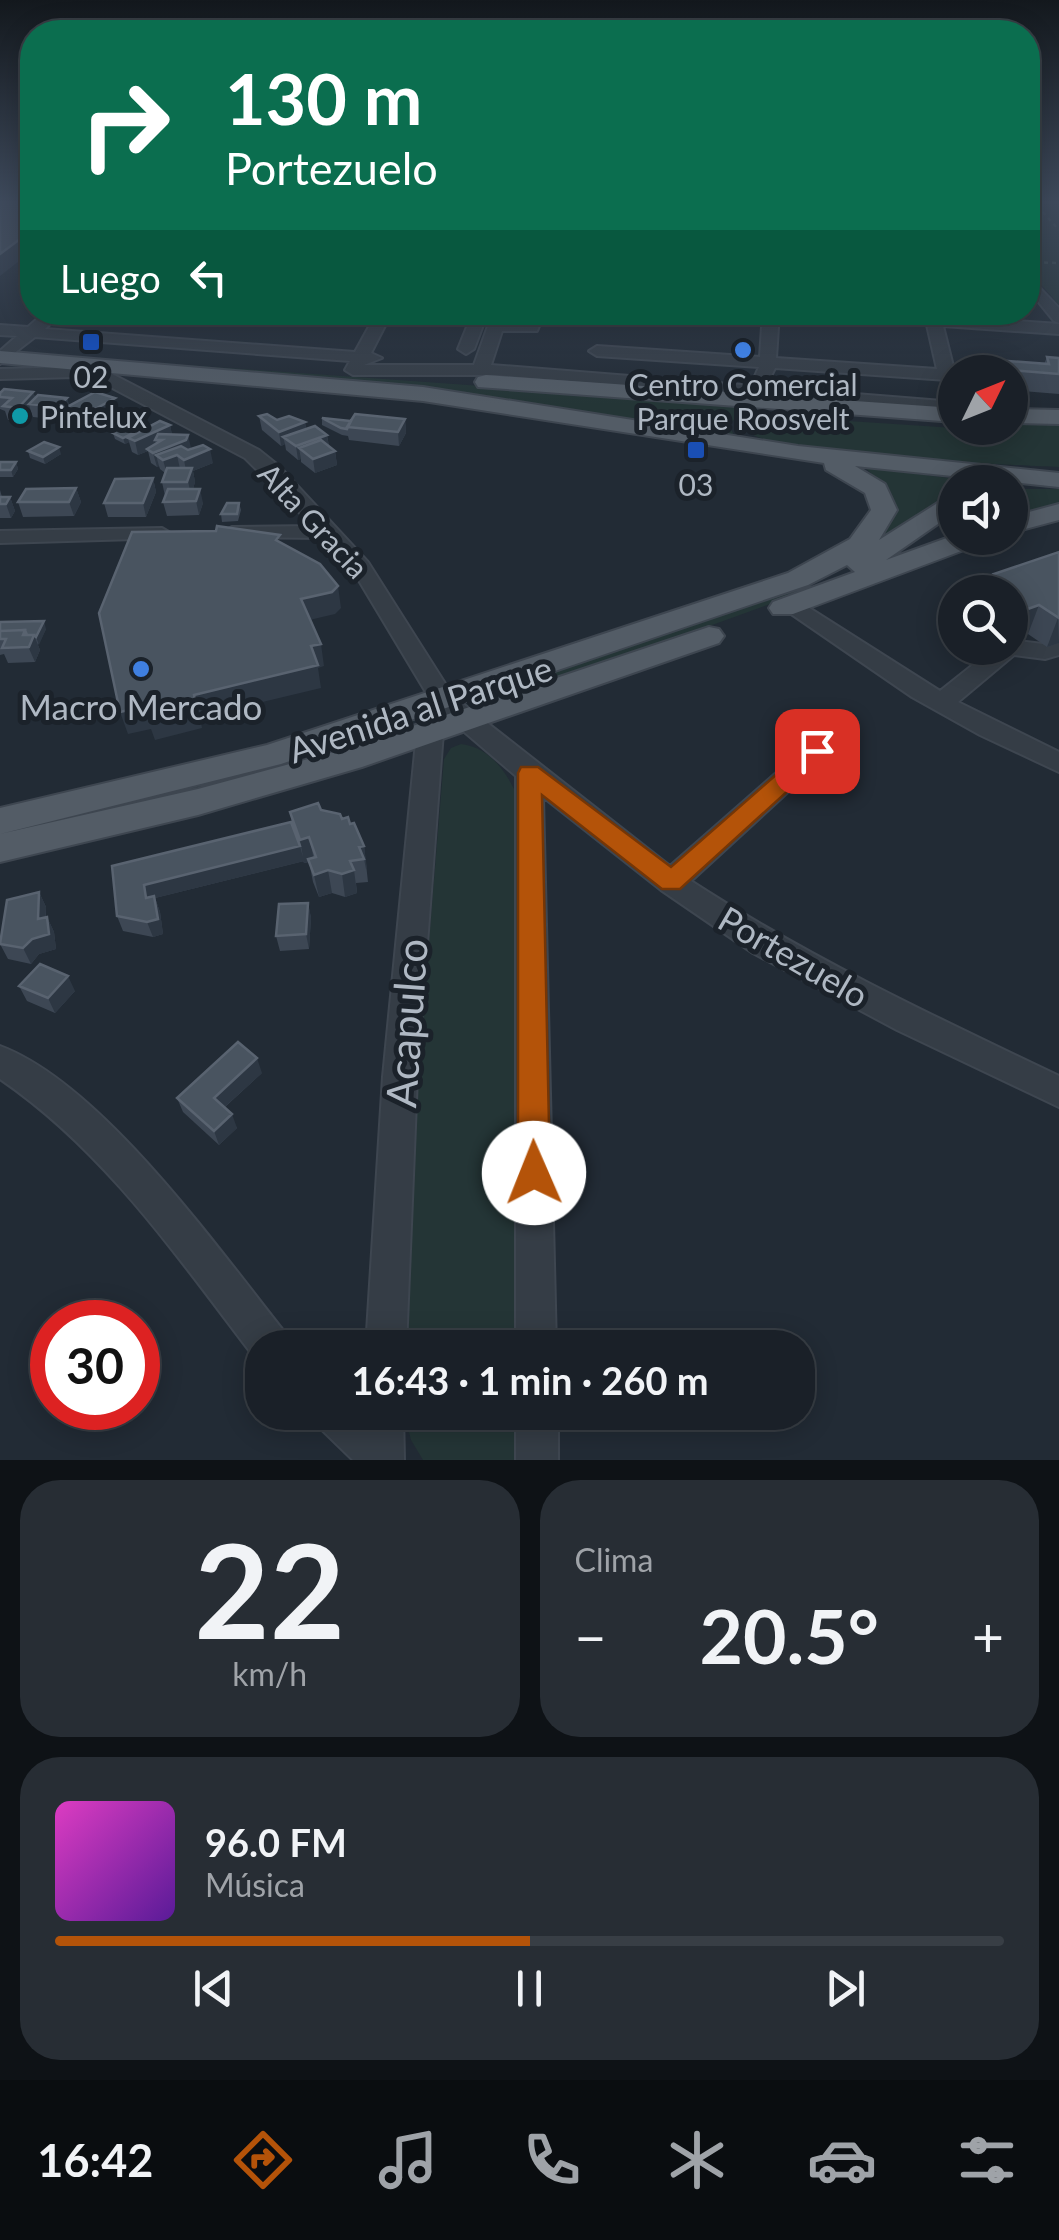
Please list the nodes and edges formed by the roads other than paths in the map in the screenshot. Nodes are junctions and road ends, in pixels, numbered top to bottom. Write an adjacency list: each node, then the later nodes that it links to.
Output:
1 (1040, 295): 2 (street)
2 (1059, 318)
3 (38, 325): 12 (street)
4 (377, 325): 15 (street)
5 (476, 325): 11 (street)
6 (497, 325): 17 (street)
7 (770, 325): 16 (street)
8 (935, 325): 16 (street)
9 (996, 325): 10 (street)
10 (1059, 329)
11 (466, 349)
12 (6, 350): 15 (main road); 25 (main road); 32 (street, Alta Gracia)
13 (597, 351): 16 (street)
14 (448, 359): 15 (street)
15 (356, 364): 17 (street); 21 (main road)
16 (767, 366): 18 (street); 19 (street)
17 (481, 370): 18 (street)
18 (758, 391): 19 (street)
19 (778, 392): 20 (street)
20 (938, 412)
21 (938, 413)
22 (1028, 415): 23 (main road)
23 (1059, 416)
24 (938, 417): 25 (main road)
25 (764, 448): 26 (main road)
26 (798, 453): 27 (main road); 42 (main road, Avenida al Parque)
27 (1053, 476): 28 (main road)
28 (1028, 479)
29 (938, 512): 37 (main road)
30 (1059, 512): 31 (main road)
31 (1028, 521)
32 (332, 532): 33 (street); 42 (street, Alta Gracia)
33 (217, 533)
34 (179, 534): 35 (street)
35 (0, 537)
36 (938, 550): 37 (main road)
37 (792, 604): 41 (street); 42 (main road, Avenida al Parque)
38 (1059, 646): 39 (street)
39 (1028, 650)
40 (987, 665): 41 (street)
41 (942, 703): 44 (street)
42 (449, 716): 45 (street, Portezuelo); 46 (main road, Avenida al Parque); 47 (main road, Avenida al Parque); 52 (street, Acapulco)
43 (817, 751): 48 (street)
44 (1059, 763)
45 (530, 773): 48 (street, Portezuelo); 53 (street)
46 (0, 822)
47 (0, 848)
48 (671, 882): 50 (street, Portezuelo)
49 (0, 1061): 51 (street)
50 (1059, 1092)
51 (257, 1330)
52 (387, 1330)
53 (536, 1330)
54 (351, 1430): 57 (street)
55 (383, 1430): 57 (street)
56 (537, 1430): 58 (street)
57 (382, 1459)
58 (538, 1460)

